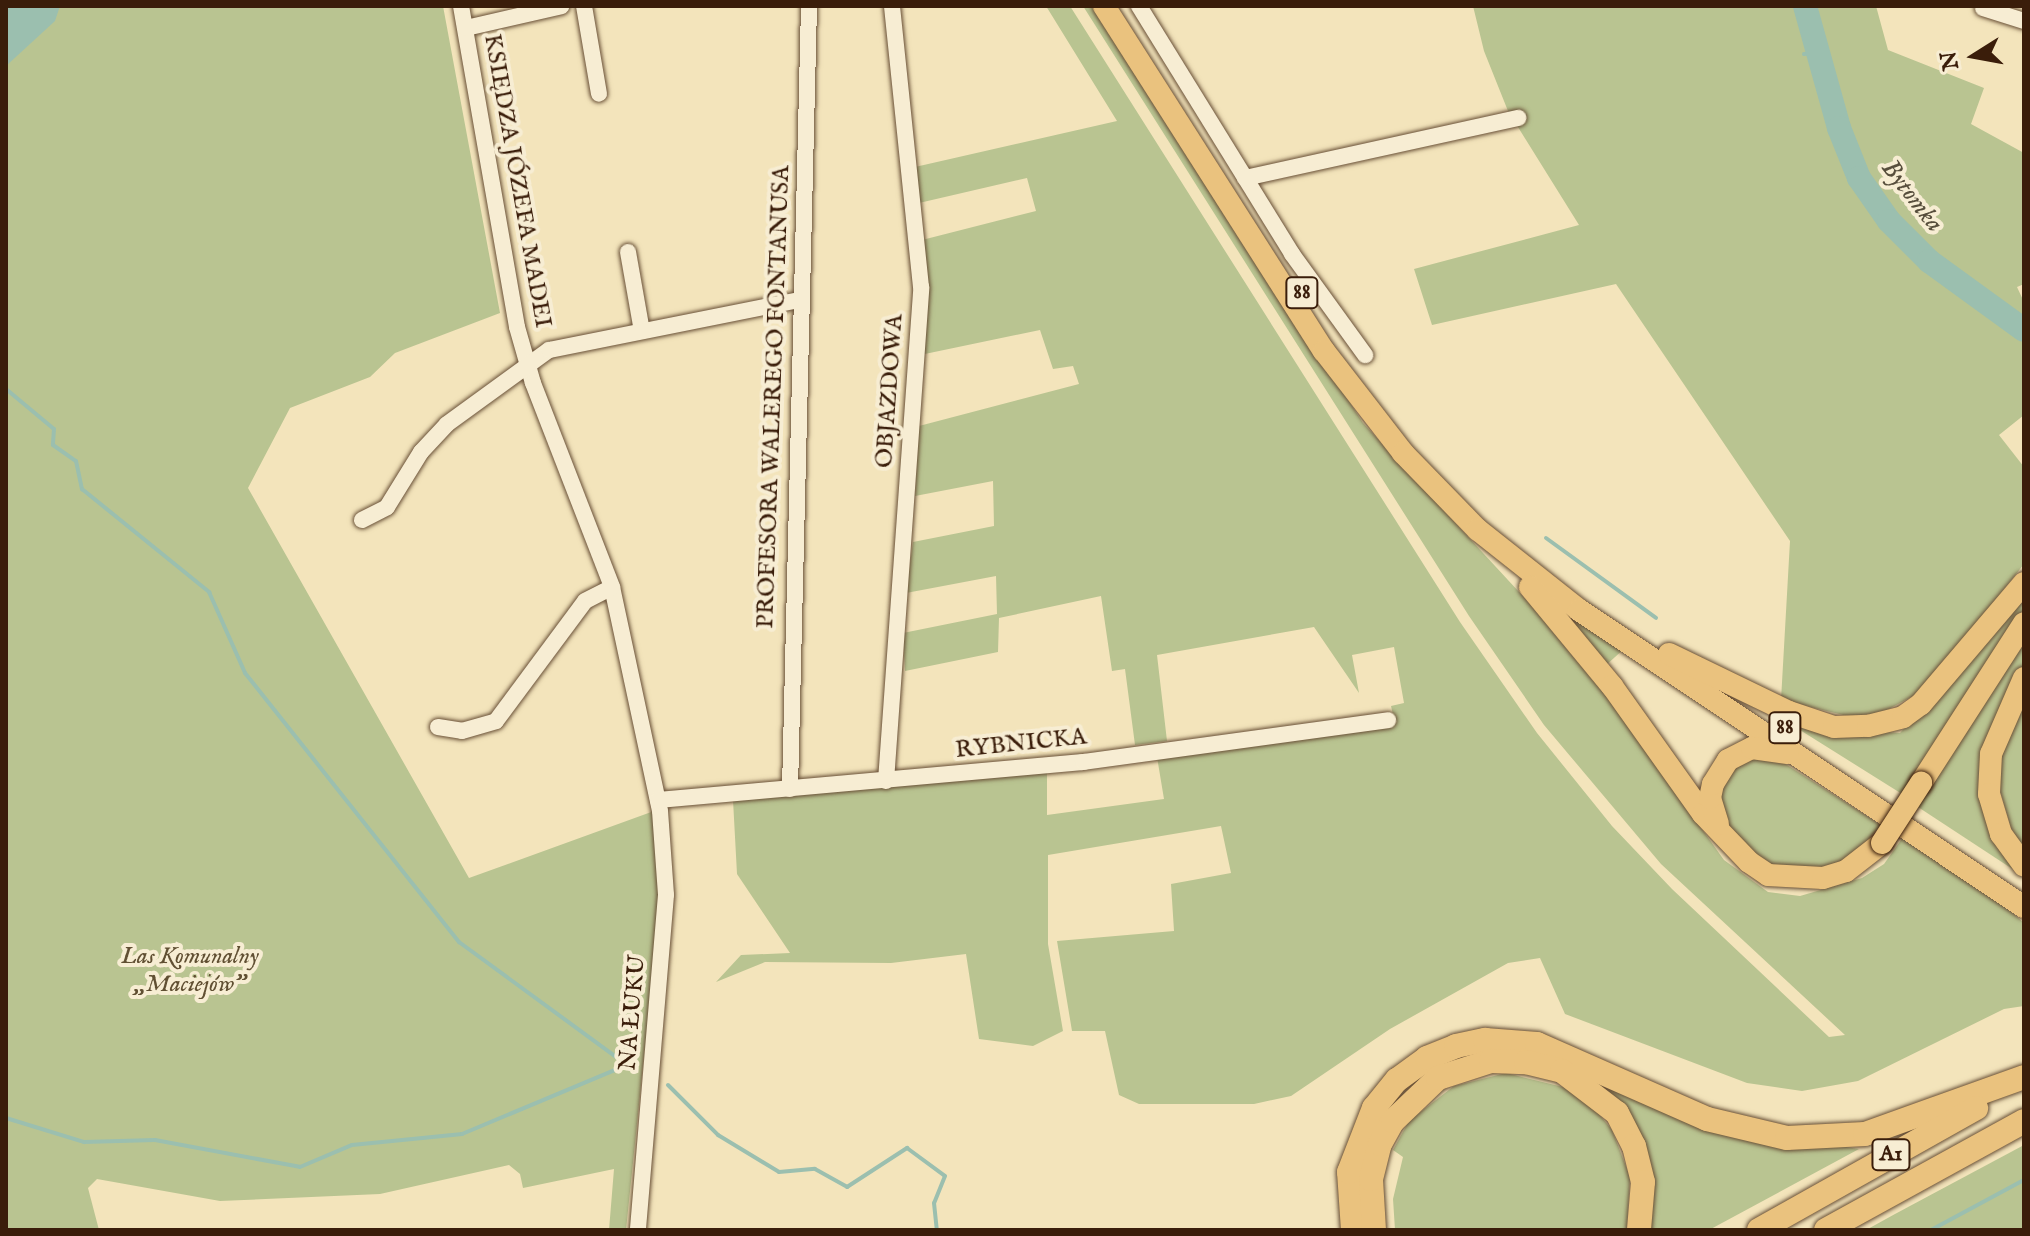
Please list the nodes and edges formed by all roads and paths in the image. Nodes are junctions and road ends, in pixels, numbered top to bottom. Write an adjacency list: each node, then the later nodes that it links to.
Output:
1 (461, 6): 11 (street, KSIĘDZA JÓZEFA MADEI)
2 (562, 6): 11 (street)
3 (584, 6): 12 (street)
4 (809, 6): 16 (street, PROFESORA WALEREGO FONTANUSA)
5 (892, 6): 30 (street, OBJAZDOWA)
6 (1104, 6): 21 (main road, 88)
7 (1120, 6): 25 (main road, 88)
8 (1139, 6): 14 (street)
9 (1983, 8): 10 (street)
10 (2017, 14)
11 (466, 28): 19 (street, KSIĘDZA JÓZEFA MADEI)
12 (599, 94)
13 (1518, 118): 14 (street)
14 (1245, 178): 18 (street)
15 (628, 252): 17 (street)
16 (800, 300): 17 (street, KSIĘDZA JÓZEFA MADEI); 31 (street, PROFESORA WALEREGO FONTANUSA)
17 (642, 331): 19 (street, KSIĘDZA JÓZEFA MADEI)
18 (1365, 355)
19 (527, 365): 20 (street, KSIĘDZA JÓZEFA MADEI); 23 (street, KSIĘDZA JÓZEFA MADEI)
20 (362, 520)
21 (1478, 530): 29 (main road, 88); 33 (main road)
22 (2024, 583): 25 (main road)
23 (612, 587): 28 (street); 32 (street, KSIĘDZA JÓZEFA MADEI)
24 (2024, 623): 33 (main road, bridge)
25 (1669, 654): 35 (main road, 88)
26 (2024, 678): 34 (main road)
27 (1388, 720): 30 (street, RYBNICKA)
28 (438, 727)
29 (1807, 759): 33 (main road); 36 (main road, 88)
30 (886, 781): 31 (street, RYBNICKA)
31 (790, 789): 32 (street, RYBNICKA)
32 (658, 800): 39 (street, NA ŁUKU)
33 (1731, 846)
34 (2024, 866)
35 (2024, 887)
36 (2024, 907)
37 (2024, 1080): 40 (highway); 43 (highway, A1)
38 (2024, 1121): 44 (highway, A1)
39 (638, 1230)
40 (1353, 1230)
41 (1374, 1230): 42 (highway)
42 (1639, 1230)
43 (1759, 1230)
44 (1826, 1230)

